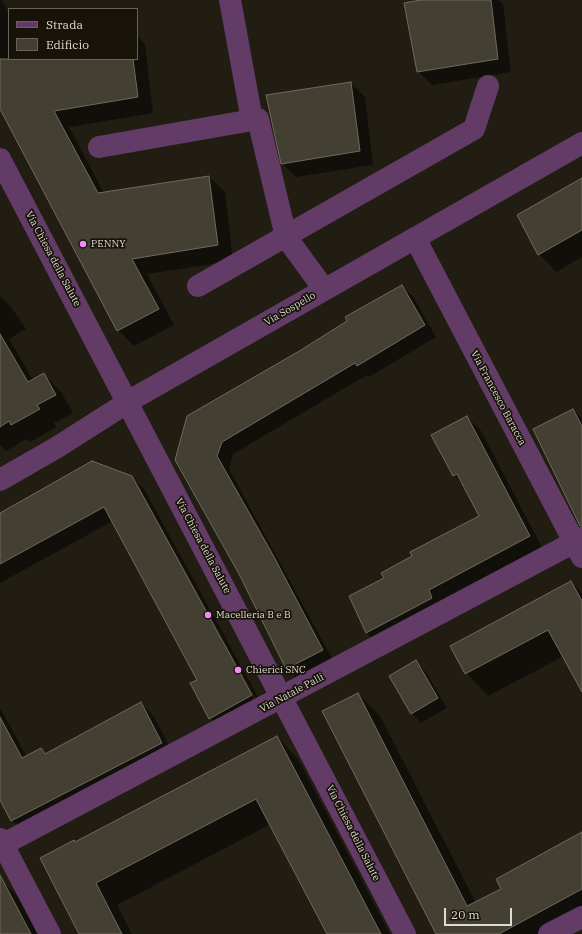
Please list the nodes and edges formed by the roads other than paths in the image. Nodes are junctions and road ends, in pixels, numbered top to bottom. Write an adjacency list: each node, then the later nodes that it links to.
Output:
1 (230, 0): 3 (street)
2 (488, 86): 7 (street)
3 (252, 120): 5 (street); 7 (street)
4 (582, 143): 8 (street, Via Sospello)
5 (99, 147)
6 (0, 159): 11 (street, Via Chiesa della Salute)
7 (286, 237): 9 (street); 10 (street)
8 (415, 238): 10 (street, Via Sospello); 13 (street, Via Francesco Baracca)
9 (198, 286)
10 (324, 289): 11 (street, Via Sospello)
11 (128, 403): 12 (street, Via Sospello); 14 (street, Via Chiesa della Salute)
12 (0, 480)
13 (579, 546): 14 (street, Via Natale Palli)
14 (283, 698): 15 (street, Via Natale Palli); 18 (street, Via Chiesa della Salute)
15 (1, 843): 17 (street)
16 (582, 917): 19 (street)
17 (50, 934)
18 (405, 934)
19 (549, 934)

